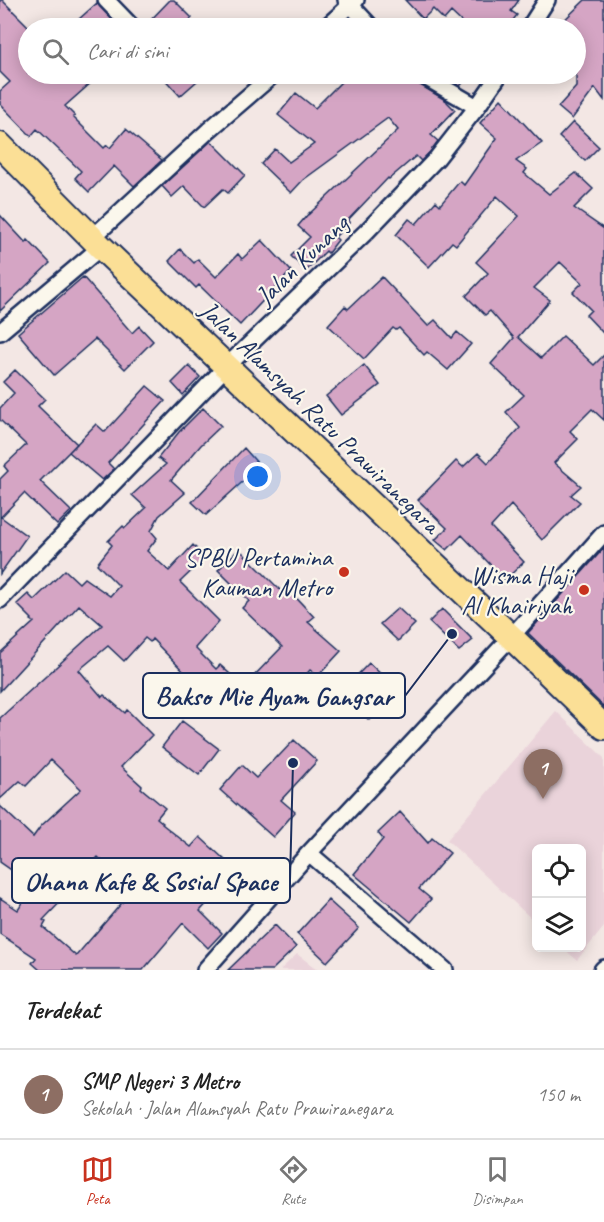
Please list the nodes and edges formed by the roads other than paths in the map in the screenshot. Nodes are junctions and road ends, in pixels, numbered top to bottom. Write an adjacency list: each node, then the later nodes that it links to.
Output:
1 (106, 0): 4 (street)
2 (547, 0): 7 (street)
3 (351, 2): 5 (street); 6 (street)
4 (123, 18)
5 (335, 18)
6 (364, 18)
7 (535, 18)
8 (262, 84): 13 (street)
9 (437, 84): 11 (street)
10 (493, 84): 11 (street, Jalan Kunang)
11 (477, 107): 15 (street, Jalan Kunang)
12 (0, 145): 13 (main road, Jalan Alamsyah Ratu Prawiranegara)
13 (97, 243): 14 (street); 15 (main road, Jalan Alamsyah Ratu Prawiranegara)
14 (0, 332)
15 (226, 367): 17 (street, Jalan Kunang); 18 (main road, Jalan Alamsyah Ratu Prawiranegara)
16 (604, 532): 18 (street)
17 (0, 600)
18 (511, 637): 19 (main road, Jalan Alamsyah Ratu Prawiranegara); 20 (street)
19 (604, 727)
20 (309, 853): 21 (street); 22 (street)
21 (205, 970)
22 (445, 970)

